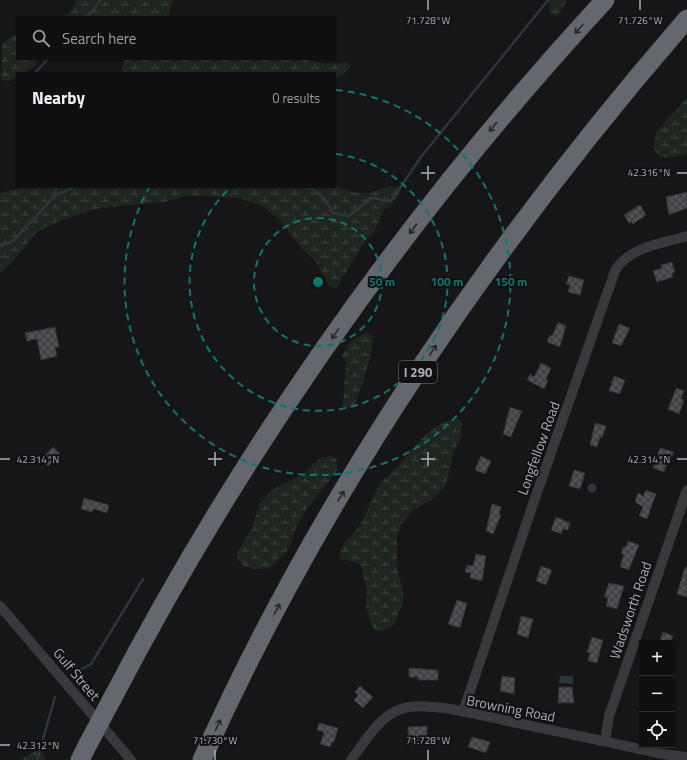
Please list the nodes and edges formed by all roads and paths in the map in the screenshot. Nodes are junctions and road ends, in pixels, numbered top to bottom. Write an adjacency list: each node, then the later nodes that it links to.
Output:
1 (605, 0): 8 (highway, one-way to 8, bridge)
2 (687, 19): 11 (highway, I 290, one-way to 2)
3 (687, 236): 6 (street, Longfellow Road)
4 (687, 490): 7 (street, Wadsworth Road)
5 (0, 606): 10 (street, Gulf Street)
6 (463, 712): 7 (street, Browning Road); 12 (street, Browning Road)
7 (605, 741): 9 (street, Browning Road)
8 (84, 752)
9 (687, 757)
10 (131, 760)
11 (202, 760)
12 (351, 760)

